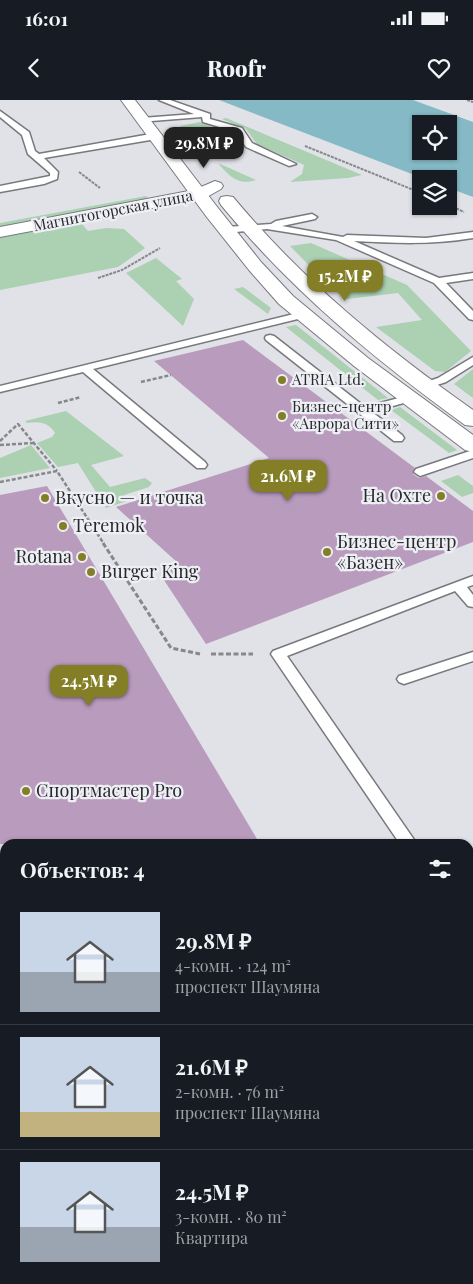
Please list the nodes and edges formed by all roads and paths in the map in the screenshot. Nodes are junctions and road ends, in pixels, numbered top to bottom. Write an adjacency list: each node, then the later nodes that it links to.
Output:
1 (128, 100): 9 (street)
2 (149, 100): 8 (street)
3 (162, 100): 7 (lane)
4 (467, 100): 5 (path)
5 (473, 102)
6 (0, 113): 13 (lane)
7 (207, 116): 8 (lane); 14 (lane)
8 (162, 118): 9 (lane); 10 (street)
9 (142, 120): 11 (street)
10 (174, 133)
11 (156, 136): 13 (lane); 16 (street)
12 (304, 146): 18 (path)
13 (37, 157): 17 (lane)
14 (292, 164)
15 (203, 171): 16 (street)
16 (201, 188): 22 (street, Магнитогорская улица); 23 (street); 24 (street); 25 (street, Магнитогорская улица)
17 (0, 189)
18 (412, 190)
19 (457, 208): 20 (path)
20 (465, 212)
21 (312, 217): 23 (lane)
22 (0, 218)
23 (258, 226): 24 (lane); 27 (lane); 38 (street)
24 (226, 230): 32 (street)
25 (0, 232)
26 (473, 235): 27 (lane)
27 (338, 238): 31 (lane)
28 (160, 248): 30 (path)
29 (473, 276): 31 (lane)
30 (98, 278)
31 (438, 280): 33 (lane)
32 (302, 315): 36 (lane); 38 (street)
33 (473, 317)
34 (270, 338): 39 (lane)
35 (473, 360): 38 (lane)
36 (85, 368): 37 (lane); 47 (lane)
37 (0, 389)
38 (418, 392): 39 (lane); 40 (street); 45 (street)
39 (363, 411): 41 (lane)
40 (473, 420)
41 (398, 438)
42 (0, 440): 43 (path)
43 (34, 444): 44 (path); 48 (path)
44 (0, 445)
45 (473, 445)
46 (473, 454): 49 (lane)
47 (201, 465)
48 (57, 471): 50 (path); 54 (path)
49 (420, 472)
50 (0, 482)
51 (473, 580): 52 (lane)
52 (458, 586): 53 (lane); 56 (lane)
53 (473, 602)
54 (200, 654)
55 (211, 654): 56 (path)
56 (278, 654): 59 (lane)
57 (473, 656): 58 (lane)
58 (404, 679)
59 (405, 839)

